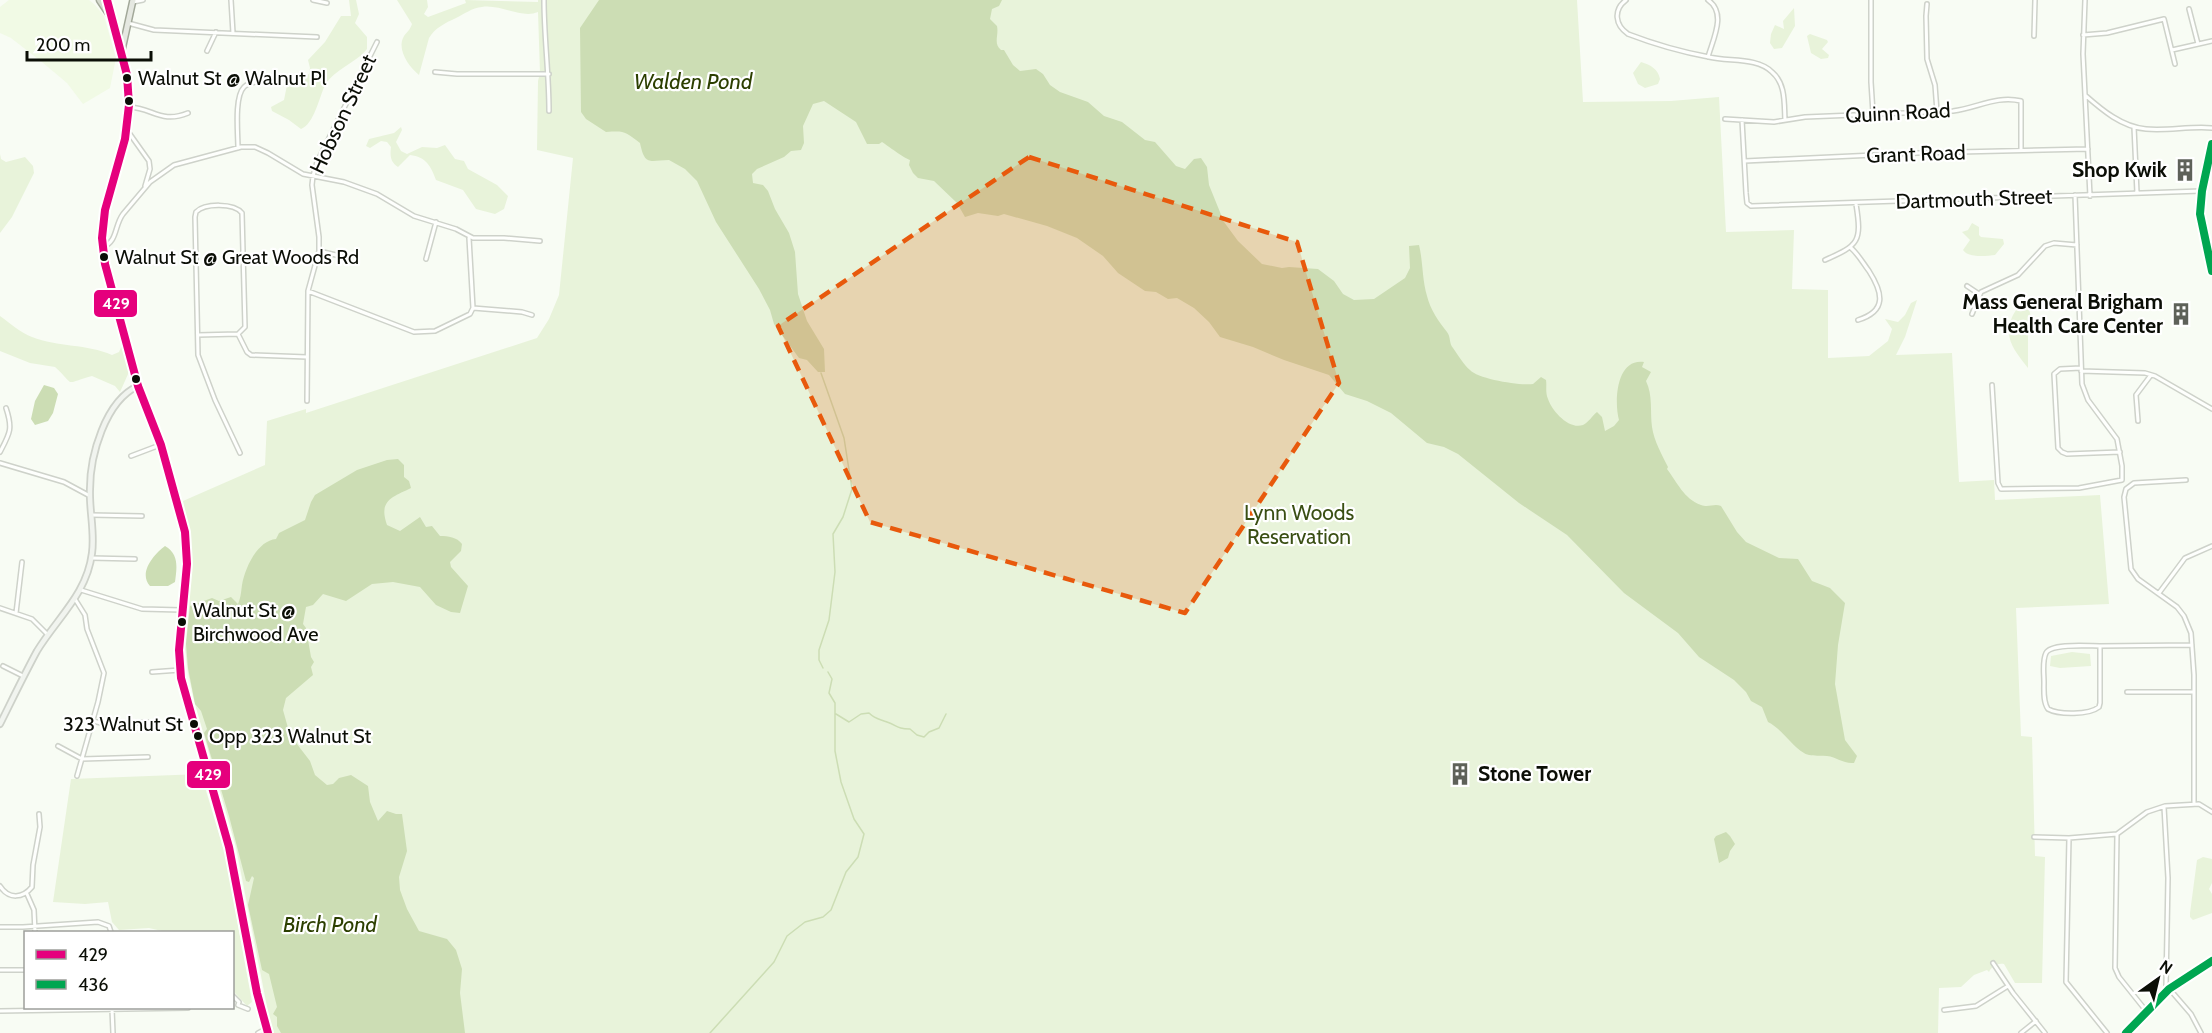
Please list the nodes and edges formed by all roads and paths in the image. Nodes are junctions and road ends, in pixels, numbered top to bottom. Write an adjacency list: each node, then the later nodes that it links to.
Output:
1 (100, 0): 16 (highway)
2 (107, 0): 16 (main road)
3 (143, 0): 12 (street)
4 (231, 0): 19 (street)
5 (313, 0): 13 (street)
6 (544, 0): 32 (street)
7 (1626, 0): 29 (street)
8 (1708, 0): 29 (street)
9 (1871, 0): 39 (street)
10 (2035, 0): 21 (street)
11 (2085, 0): 20 (street)
12 (133, 1): 17 (main road)
13 (327, 3)
14 (1928, 4): 37 (street)
15 (2189, 9): 25 (street)
16 (112, 18): 28 (main road)
17 (128, 23): 18 (street); 28 (main road)
18 (216, 32): 19 (street); 27 (street)
19 (233, 33): 22 (street)
20 (2083, 35): 26 (street); 34 (street)
21 (2034, 36)
22 (317, 37)
23 (2212, 41): 25 (street)
24 (377, 42): 52 (street, Hobson Street)
25 (2198, 44): 26 (street)
26 (2172, 50): 30 (street)
27 (207, 51)
28 (121, 52): 35 (main road)
29 (1708, 57): 42 (street)
30 (2175, 64)
31 (435, 72): 32 (street)
32 (549, 74): 36 (street)
33 (276, 82): 47 (street)
34 (2085, 95): 43 (street); 48 (street)
35 (129, 107): 38 (street); 45 (main road)
36 (549, 111)
37 (1937, 112): 39 (street, Quinn Road); 49 (street, Quinn Road)
38 (188, 113)
39 (1873, 113): 42 (street, Quinn Road)
40 (1725, 119): 41 (street, Quinn Road)
41 (1742, 120): 42 (street, Quinn Road); 51 (street)
42 (1785, 120)
43 (2134, 127): 44 (street); 55 (street)
44 (2212, 128)
45 (127, 130): 53 (street); 63 (main road)
46 (2212, 144): 50 (main road)
47 (238, 148): 52 (street); 53 (street)
48 (2088, 149): 49 (street, Grant Road); 57 (street)
49 (2021, 150): 51 (street, Grant Road)
50 (2211, 154): 54 (main road)
51 (1745, 161): 58 (street, Dartmouth Street)
52 (313, 176): 59 (street); 65 (street, Hobson Street)
53 (144, 190): 63 (street)
54 (2202, 191): 55 (street, Dartmouth Street); 69 (main road)
55 (2137, 193): 57 (street, Dartmouth Street)
56 (2075, 195): 57 (street, Dartmouth Street); 58 (street, Dartmouth Street); 62 (street)
57 (2090, 196)
58 (1856, 204): 64 (street)
59 (436, 222): 60 (street); 67 (street)
60 (469, 237): 61 (street); 73 (street)
61 (540, 241)
62 (2077, 245): 72 (street); 80 (street)
63 (103, 247): 83 (main road)
64 (1851, 248): 68 (street); 76 (street)
65 (319, 251): 66 (street); 71 (street, Hobson Street)
66 (340, 256)
67 (426, 260)
68 (1825, 260)
69 (2212, 271)
70 (1967, 286): 72 (street)
71 (308, 291): 73 (street); 79 (street, Hobson Street)
72 (1979, 294): 74 (street)
73 (473, 308): 75 (street)
74 (1972, 314)
75 (532, 315)
76 (1858, 320)
77 (238, 334): 78 (street); 78 (street); 79 (street)
78 (198, 335): 91 (street)
79 (307, 357): 84 (street, Hobson Street)
80 (2081, 370): 81 (street); 90 (street); 90 (street)
81 (2151, 375): 86 (street); 87 (street)
82 (1992, 385): 90 (street)
83 (138, 386): 88 (main road); 95 (street)
84 (307, 401)
85 (6, 408): 89 (street)
86 (2212, 409)
87 (2138, 421)
88 (161, 445): 92 (street); 106 (main road)
89 (0, 452)
90 (2120, 452)
91 (240, 453)
92 (131, 456)
93 (0, 463): 95 (street)
94 (2186, 480): 103 (street)
95 (90, 496): 96 (street)
96 (91, 515): 97 (street); 99 (street)
97 (142, 516)
98 (2212, 546): 103 (street)
99 (91, 558): 100 (street); 102 (street)
100 (135, 559)
101 (22, 562): 107 (street)
102 (81, 590): 104 (street); 106 (street)
103 (2159, 593): 109 (street)
104 (75, 599): 108 (street); 117 (street)
105 (0, 608): 107 (street)
106 (183, 610): 112 (main road)
107 (16, 613): 108 (street)
108 (48, 635): 114 (street)
109 (2192, 645): 110 (street); 116 (street)
110 (2100, 646): 110 (street)
111 (3, 666): 114 (street)
112 (180, 670): 113 (street); 153 (main road)
113 (152, 672)
114 (24, 677): 119 (street)
115 (2127, 692): 116 (street)
116 (2194, 692): 124 (street)
117 (93, 721): 118 (street); 122 (street)
118 (150, 722)
119 (0, 724)
120 (58, 746): 122 (street)
121 (148, 757): 122 (street)
122 (82, 759): 123 (street)
123 (77, 776)
124 (2194, 803): 125 (street); 126 (street)
125 (2164, 807): 128 (street); 142 (street)
126 (2212, 812)
127 (39, 814): 132 (street)
128 (2117, 834): 130 (street); 151 (street)
129 (2034, 837): 130 (street)
130 (2069, 838): 158 (street)
131 (0, 886): 132 (street)
132 (27, 893): 134 (street)
133 (0, 927): 134 (street)
134 (35, 927): 135 (street); 136 (street)
135 (35, 931)
136 (110, 931)
137 (2212, 961): 142 (main road)
138 (1993, 963): 141 (street)
139 (0, 969): 140 (street)
140 (24, 970)
141 (2008, 986): 149 (street); 152 (street)
142 (2169, 989): 151 (main road); 160 (street)
143 (234, 997): 144 (street)
144 (238, 1005): 145 (street); 148 (street)
145 (234, 1006)
146 (36, 1009): 150 (street)
147 (112, 1009): 154 (street)
148 (248, 1010)
149 (1944, 1010)
150 (0, 1011)
151 (2147, 1012): 159 (main road)
152 (2036, 1021): 156 (street); 157 (street)
153 (268, 1031): 155 (street)
154 (113, 1033)
155 (258, 1033)
156 (2021, 1033)
157 (2045, 1033)
158 (2107, 1033)
159 (2126, 1033)
160 (2201, 1033)

